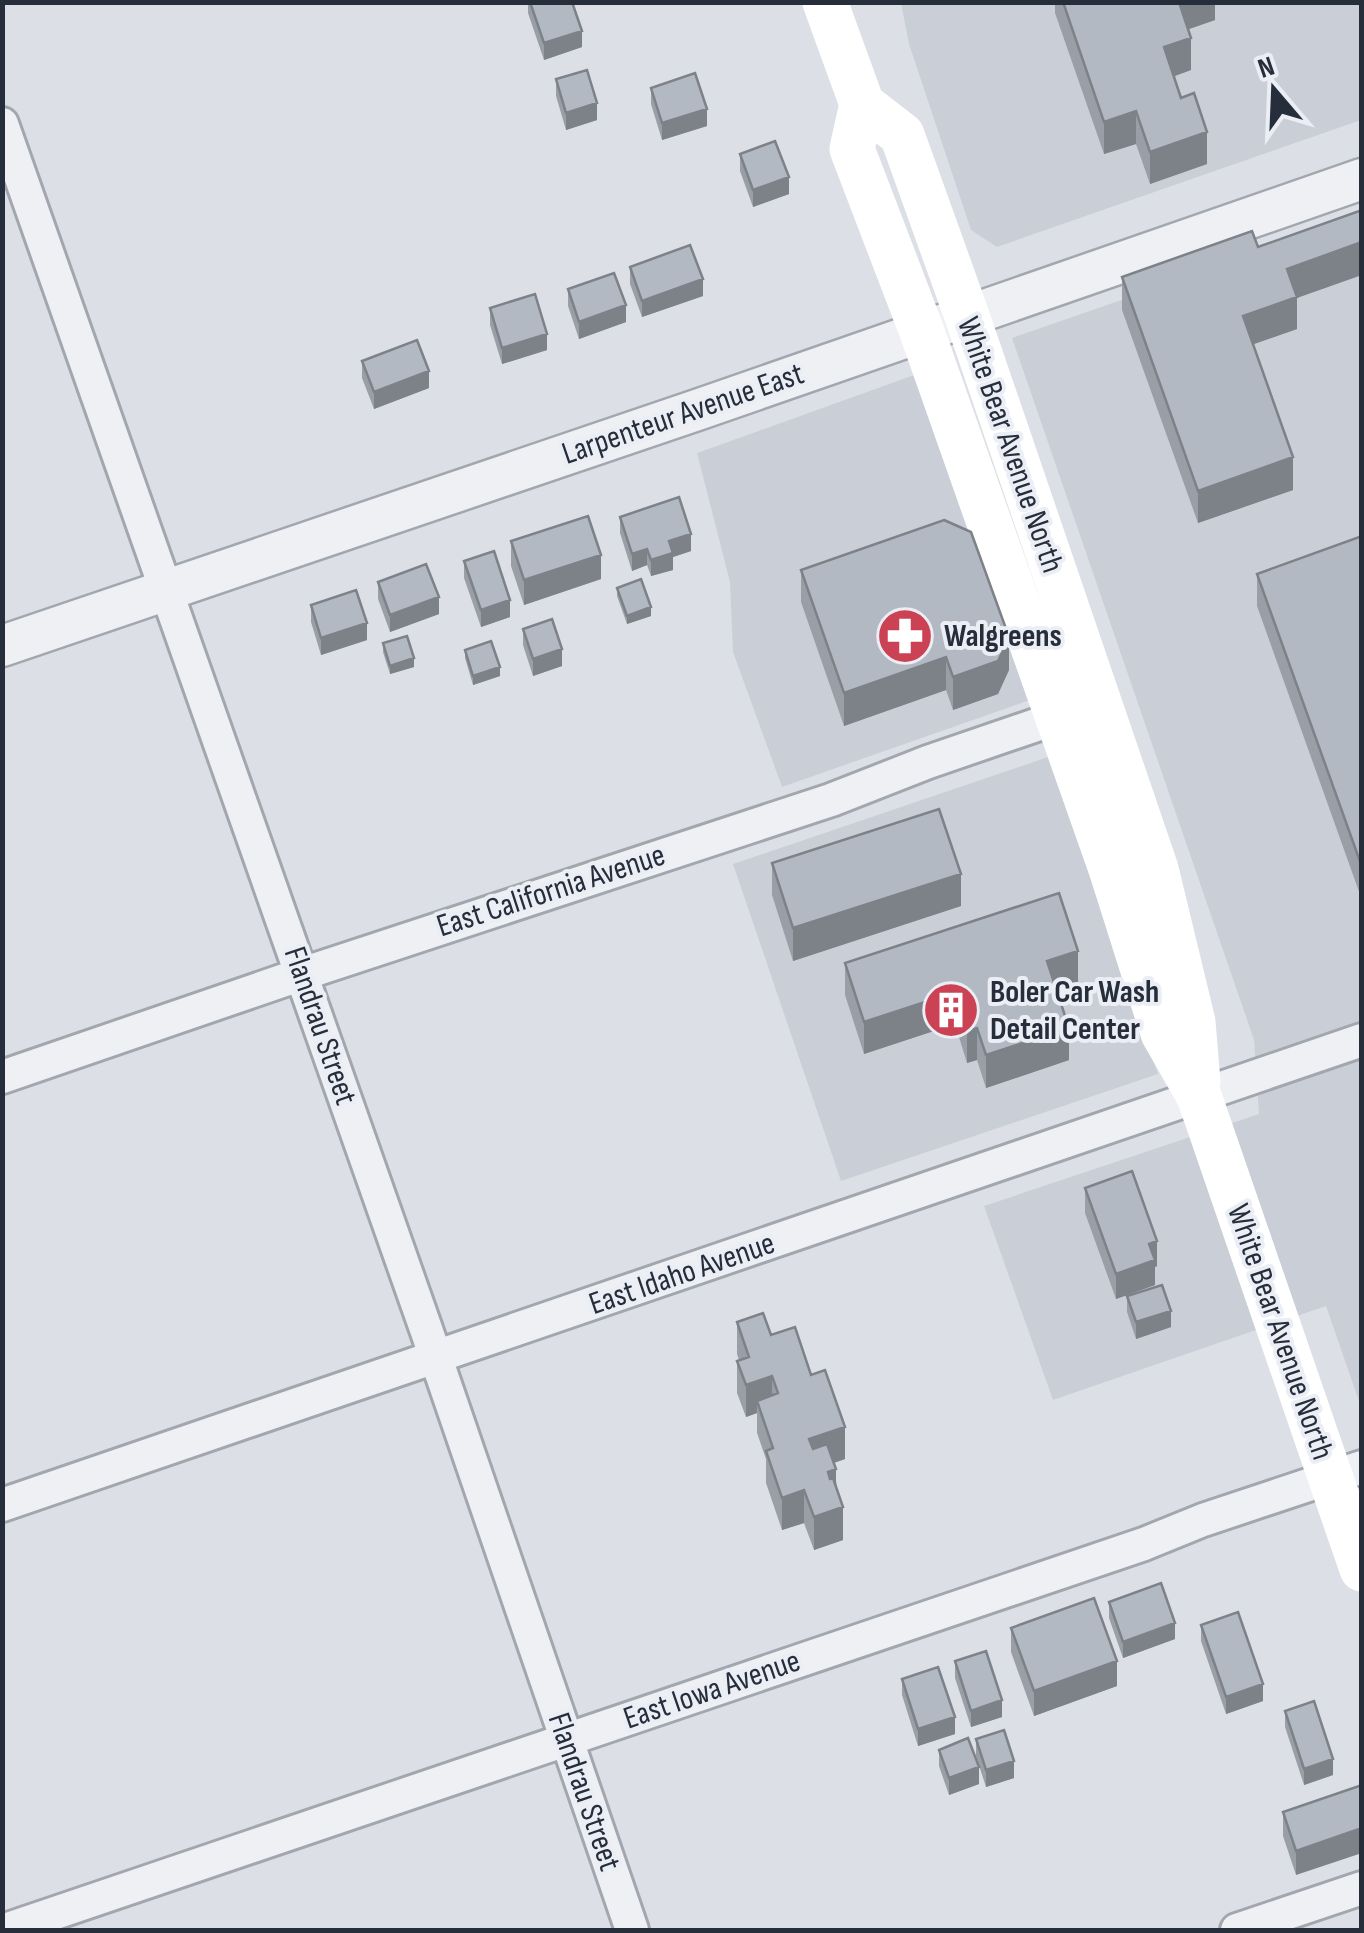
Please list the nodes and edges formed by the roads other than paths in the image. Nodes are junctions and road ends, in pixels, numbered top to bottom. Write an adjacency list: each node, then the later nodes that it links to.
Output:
1 (825, 2): 2 (main road)
2 (862, 104): 5 (main road, White Bear Avenue North); 6 (main road, White Bear Avenue North)
3 (2, 124): 7 (street, Flandrau Street)
4 (1362, 179): 5 (street, Larpenteur Avenue East)
5 (966, 316): 6 (street, Larpenteur Avenue East); 9 (main road, White Bear Avenue North)
6 (922, 332): 7 (street, Larpenteur Avenue East); 9 (main road, White Bear Avenue North)
7 (165, 590): 8 (street, Larpenteur Avenue East); 10 (street, Flandrau Street)
8 (2, 646)
9 (1078, 710): 10 (street, East California Avenue); 13 (main road, White Bear Avenue North)
10 (302, 974): 12 (street, East California Avenue); 14 (street, Flandrau Street)
11 (1362, 1040): 13 (street, East Idaho Avenue)
12 (2, 1077)
13 (1199, 1096): 14 (street, East Idaho Avenue); 15 (main road, White Bear Avenue North)
14 (436, 1358): 16 (street, East Idaho Avenue); 18 (street, Flandrau Street)
15 (1346, 1472): 17 (main road, White Bear Avenue North); 18 (street, East Iowa Avenue)
16 (2, 1504)
17 (1362, 1569)
18 (566, 1740): 20 (street, East Iowa Avenue); 21 (street, Flandrau Street)
19 (1362, 1888): 22 (street)
20 (4, 1930)
21 (632, 1930)
22 (1237, 1930)

